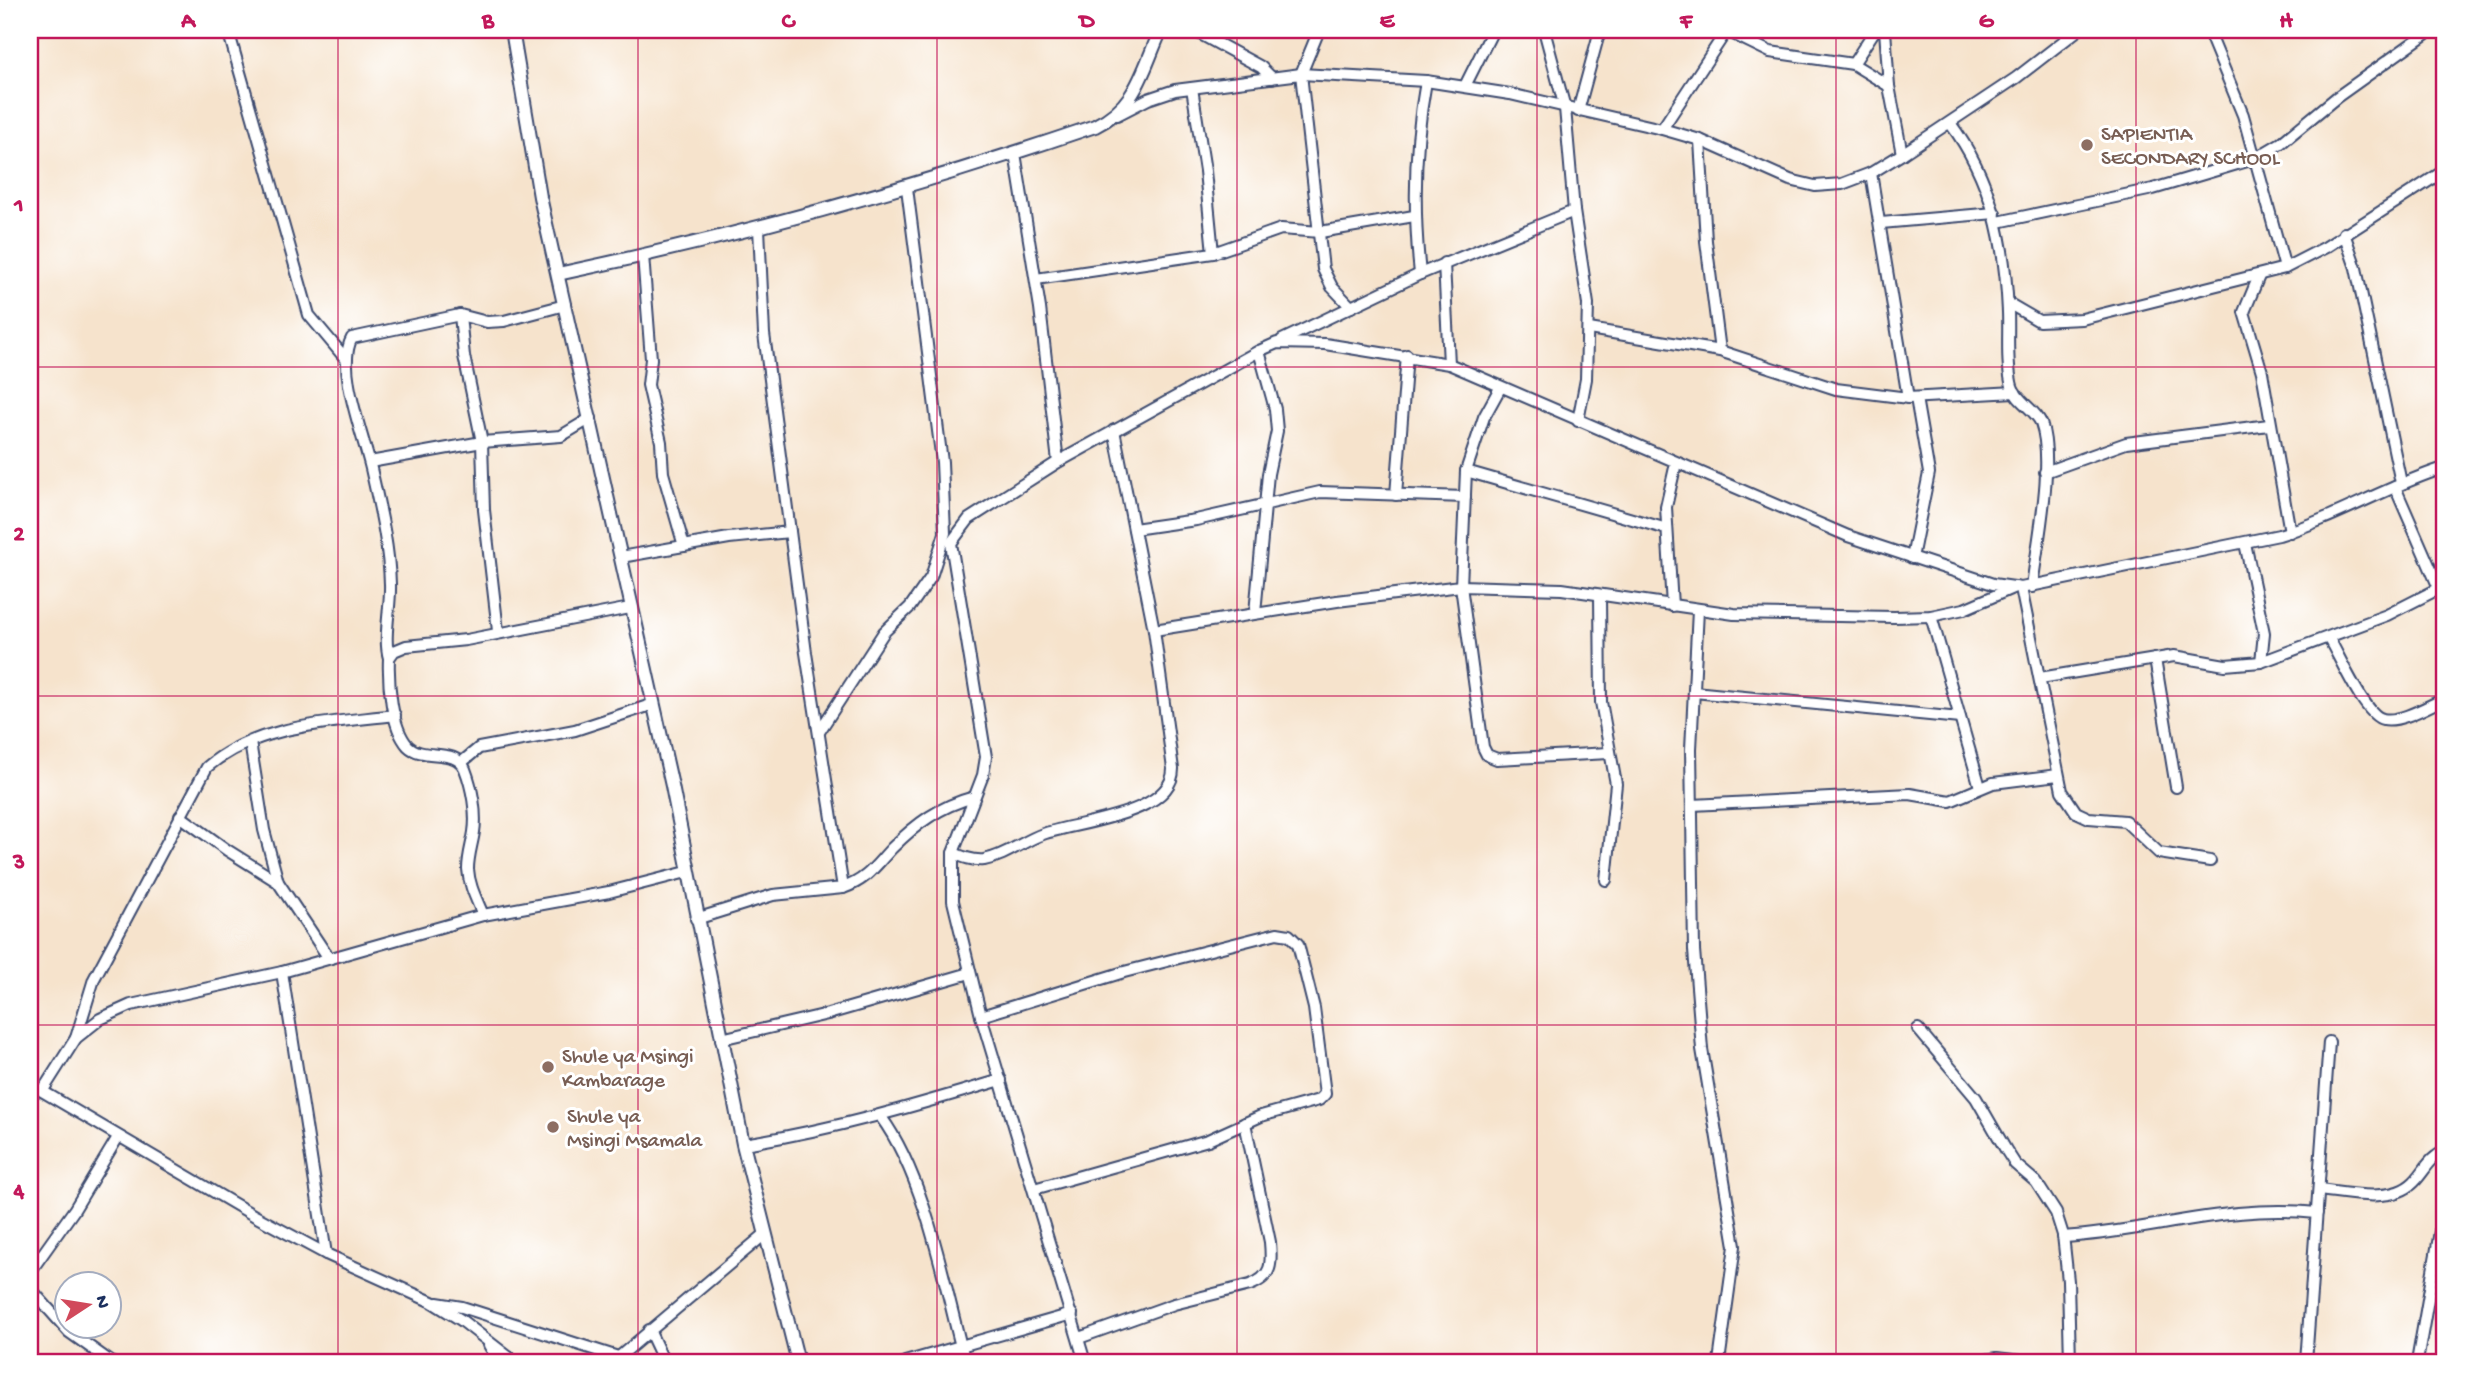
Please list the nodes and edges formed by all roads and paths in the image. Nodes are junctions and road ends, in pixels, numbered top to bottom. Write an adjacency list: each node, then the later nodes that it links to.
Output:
1 (228, 30): 54 (street)
2 (512, 30): 45 (street)
3 (1161, 30): 24 (street)
4 (1193, 30): 17 (street)
5 (1319, 30): 16 (street)
6 (1493, 30): 19 (street)
7 (1544, 30): 22 (street)
8 (1600, 30): 23 (street)
9 (1726, 30): 15 (street); 26 (street)
10 (1875, 30): 15 (street)
11 (1885, 30): 20 (street)
12 (2078, 30): 25 (street)
13 (2208, 30): 30 (street)
14 (2431, 30): 30 (street)
15 (1853, 64): 20 (street)
16 (1301, 74): 17 (street); 18 (street); 39 (street)
17 (1272, 78): 21 (street)
18 (1426, 81): 19 (street); 35 (street)
19 (1465, 86): 22 (street)
20 (1889, 86): 29 (street)
21 (1192, 88): 24 (street); 41 (street)
22 (1564, 108): 23 (street); 34 (street)
23 (1578, 111): 26 (street)
24 (1117, 115): 28 (street)
25 (1950, 122): 29 (street); 36 (street)
26 (1662, 129): 27 (street)
27 (1700, 140): 31 (street); 58 (street)
28 (1015, 153): 33 (street); 48 (street)
29 (1902, 154): 31 (street)
30 (2254, 159): 36 (street); 44 (street)
31 (1871, 173): 37 (street)
32 (2442, 174): 40 (street)
33 (907, 188): 38 (street); 109 (street)
34 (1574, 211): 43 (street); 53 (street)
35 (1414, 216): 39 (street); 46 (street)
36 (1997, 218): 37 (street); 49 (street)
37 (1881, 223): 64 (street)
38 (760, 228): 42 (street); 82 (street)
39 (1320, 232): 41 (street); 51 (street)
40 (2344, 233): 44 (street); 76 (street)
41 (1213, 253): 48 (street)
42 (643, 255): 45 (street); 85 (street)
43 (1444, 263): 46 (street); 61 (street)
44 (2285, 268): 47 (street)
45 (558, 274): 50 (street)
46 (1420, 274): 51 (street)
47 (2259, 276): 49 (street); 67 (street)
48 (1035, 279): 71 (street)
49 (2008, 303): 63 (street)
50 (565, 305): 52 (street); 65 (street)
51 (1351, 307): 56 (street)
52 (460, 315): 55 (street); 69 (street)
53 (1589, 329): 58 (street); 66 (street)
54 (324, 336): 55 (street); 60 (street)
55 (352, 338): 60 (street)
56 (1277, 343): 57 (street); 59 (street)
57 (1259, 351): 68 (street); 79 (street)
58 (1720, 351): 64 (street)
59 (1407, 355): 61 (street); 77 (street)
60 (345, 358): 70 (street)
61 (1449, 364): 62 (street)
62 (1500, 388): 66 (street); 74 (street)
63 (2015, 392): 64 (street); 75 (street)
64 (1912, 398): 87 (street)
65 (592, 418): 69 (street); 86 (street)
66 (1578, 422): 72 (street)
67 (2269, 425): 75 (street); 83 (street)
68 (1114, 430): 71 (street); 80 (street)
69 (482, 442): 70 (street); 98 (street)
70 (370, 462): 100 (street)
71 (1058, 462): 116 (street)
72 (1676, 463): 81 (street); 87 (street)
73 (2444, 468): 76 (street)
74 (1466, 471): 78 (street); 81 (street)
75 (2045, 472): 89 (street)
76 (2398, 485): 83 (street); 90 (street)
77 (1396, 495): 78 (street); 79 (street)
78 (1465, 497): 88 (street)
79 (1264, 504): 80 (street); 95 (street)
80 (1134, 529): 97 (street)
81 (1667, 529): 92 (street)
82 (790, 532): 85 (street); 109 (street)
83 (2290, 532): 84 (street)
84 (2245, 543): 89 (street); 102 (street)
85 (684, 546): 86 (street)
86 (621, 557): 93 (street)
87 (1912, 558): 89 (street)
88 (1461, 586): 91 (street); 95 (street); 111 (street)
89 (2023, 587): 96 (street); 103 (street)
90 (2442, 587): 99 (street)
91 (1601, 596): 92 (street); 111 (street)
92 (1672, 606): 94 (street)
93 (630, 608): 98 (street); 106 (street)
94 (1698, 610): 96 (street); 104 (street)
95 (1255, 613): 97 (street)
96 (1931, 616): 108 (street)
97 (1154, 630): 119 (street)
98 (498, 631): 100 (street)
99 (2329, 639): 102 (street); 105 (street)
100 (389, 658): 107 (street)
101 (2155, 659): 102 (street); 103 (street); 115 (street)
102 (2261, 662)
103 (2040, 678): 113 (street)
104 (1694, 692): 108 (street); 117 (street)
105 (2444, 699)
106 (654, 704): 112 (street); 121 (street)
107 (395, 715): 110 (street); 112 (street)
108 (1960, 718): 114 (street)
109 (819, 732): 124 (street)
110 (250, 742): 118 (street); 123 (street)
111 (1609, 753): 122 (street)
112 (462, 762): 125 (street)
113 (2058, 775): 114 (street); 120 (street)
114 (1980, 787): 117 (street)
115 (2176, 788)
116 (974, 797): 119 (street); 124 (street)
117 (1692, 805): 169 (street)
118 (180, 816): 123 (street); 132 (street)
119 (953, 853): 129 (street)
120 (2210, 861)
121 (687, 872): 125 (street); 126 (street)
122 (1606, 880)
123 (278, 882): 127 (street)
124 (843, 888): 126 (street)
125 (483, 915): 127 (street)
126 (696, 919): 133 (street)
127 (328, 957): 128 (street)
128 (282, 972): 132 (street); 149 (street)
129 (970, 973): 130 (street); 133 (street)
130 (981, 1016): 135 (street); 139 (street)
131 (1918, 1029): 148 (street)
132 (76, 1038): 137 (street)
133 (722, 1039): 141 (street)
134 (2329, 1042): 144 (street)
135 (1001, 1080): 138 (street); 143 (street)
136 (30, 1084): 137 (street)
137 (43, 1090): 140 (street)
138 (881, 1117): 141 (street); 159 (street)
139 (1244, 1123): 143 (street); 157 (street)
140 (118, 1137): 149 (street); 150 (street)
141 (743, 1144): 147 (street)
142 (2444, 1152): 144 (street)
143 (1034, 1189): 155 (street)
144 (2319, 1190): 145 (street)
145 (2317, 1213): 148 (street); 173 (street)
146 (2443, 1214): 151 (street)
147 (765, 1234): 156 (street); 165 (street)
148 (2063, 1237): 172 (street)
149 (326, 1254): 154 (street)
150 (30, 1272)
151 (2432, 1284): 152 (street); 174 (street)
152 (2444, 1286)
153 (30, 1288): 161 (street)
154 (432, 1303): 158 (street); 160 (street)
155 (1072, 1314): 157 (street); 159 (street)
156 (649, 1330): 160 (street); 164 (street)
157 (1079, 1338): 168 (street)
158 (485, 1339): 162 (street); 163 (street)
159 (960, 1345): 166 (street); 167 (street)
160 (615, 1360)
161 (111, 1362)
162 (499, 1362)
163 (515, 1362)
164 (664, 1362)
165 (798, 1362)
166 (905, 1362)
167 (965, 1362)
168 (1085, 1362)
169 (1719, 1362)
170 (1975, 1362): 171 (street)
171 (2029, 1362)
172 (2070, 1362)
173 (2306, 1362)
174 (2417, 1362)

